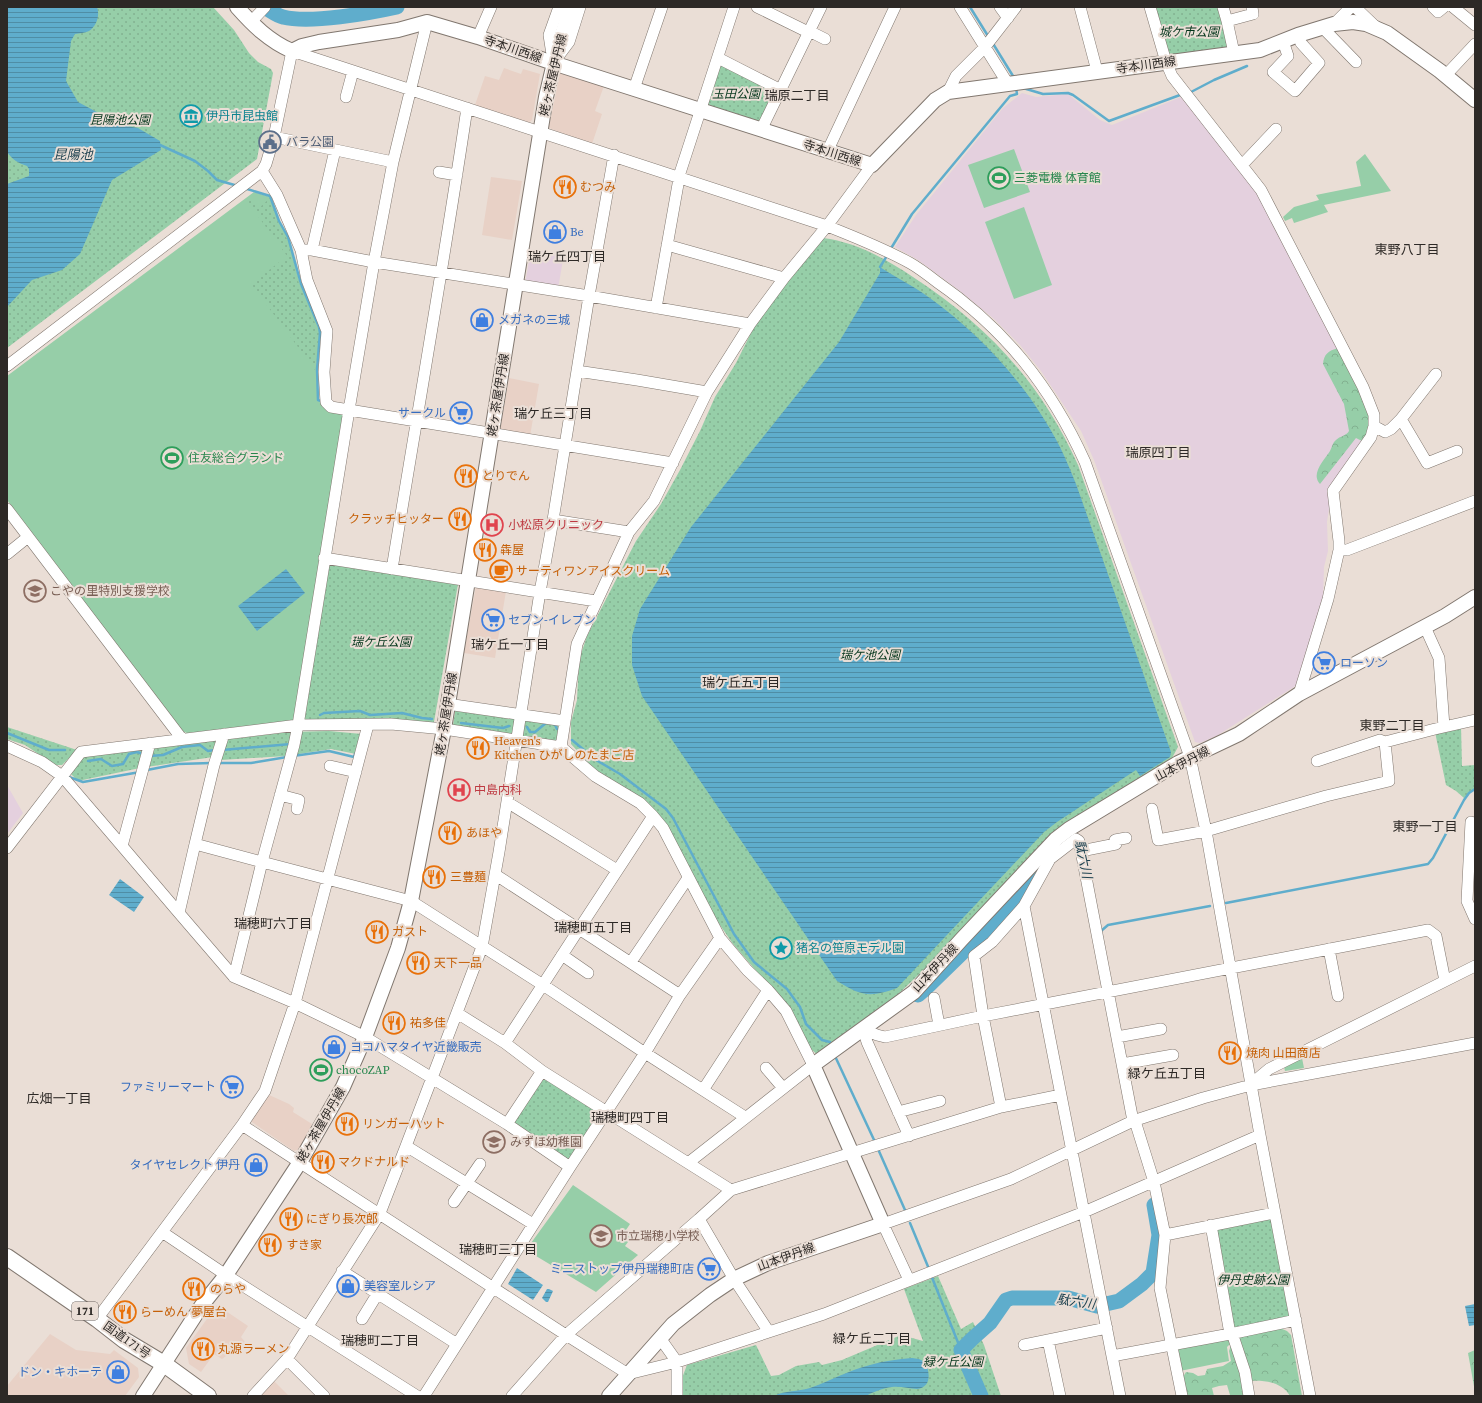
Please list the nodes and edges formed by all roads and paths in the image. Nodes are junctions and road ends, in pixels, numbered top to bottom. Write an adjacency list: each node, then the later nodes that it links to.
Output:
1 (237, 7): 23 (main road)
2 (491, 7): 32 (street)
3 (559, 7): 42 (street)
4 (571, 7): 42 (main road, 姥ヶ茶屋伊丹線)
5 (580, 7): 42 (street)
6 (662, 7): 47 (street)
7 (734, 7): 39 (street)
8 (757, 7): 30 (street)
9 (821, 7): 30 (street)
10 (895, 7): 60 (street)
11 (960, 7): 36 (street)
12 (1000, 7): 24 (street)
13 (1016, 7): 24 (street)
14 (1080, 7): 44 (street)
15 (1150, 7): 40 (street)
16 (1223, 7): 25 (street)
17 (1252, 7): 25 (street)
18 (1351, 7): 28 (street)
19 (1355, 7): 29 (street)
20 (1433, 7): 21 (street)
21 (1444, 7)
22 (1453, 7): 27 (street)
23 (258, 15): 37 (main road)
24 (1008, 18): 36 (street)
25 (1227, 21): 38 (street)
26 (427, 22): 32 (main road, 寺本川西線); 37 (main road); 48 (street)
27 (1475, 24)
28 (1328, 25): 29 (main road, 寺本川西線); 31 (main road, 寺本川西線); 41 (street)
29 (1376, 27): 45 (main road, 寺本川西線)
30 (809, 31): 33 (street); 49 (street)
31 (1298, 35): 34 (main road, 寺本川西線); 34 (street)
32 (478, 37): 42 (main road, 寺本川西線)
33 (825, 39)
34 (1283, 41): 38 (main road, 寺本川西線)
35 (1475, 44): 45 (street)
36 (985, 47): 46 (street); 50 (street)
37 (292, 51): 43 (street); 58 (street)
38 (1234, 53): 40 (main road, 寺本川西線)
39 (718, 58): 49 (street); 54 (street)
40 (1166, 62): 44 (main road, 寺本川西線); 63 (street)
41 (1356, 62)
42 (553, 63): 47 (main road, 寺本川西線); 57 (main road, 姥ヶ茶屋伊丹線)
43 (353, 71): 48 (street); 51 (street)
44 (1098, 71): 46 (main road, 寺本川西線)
45 (1446, 75): 52 (main road, 寺本川西線)
46 (1015, 83): 50 (main road, 寺本川西線)
47 (634, 89): 54 (main road, 寺本川西線)
48 (412, 90): 53 (street); 62 (street)
49 (781, 90): 56 (street)
50 (948, 92): 64 (main road, 寺本川西線)
51 (346, 97)
52 (1475, 100)
53 (467, 108): 57 (street); 67 (street)
54 (701, 110): 56 (main road, 寺本川西線); 68 (street)
55 (1276, 129): 63 (street)
56 (761, 130): 60 (main road, 寺本川西線)
57 (540, 133): 61 (street); 76 (main road, 姥ヶ茶屋伊丹線)
58 (274, 137): 59 (street); 65 (street)
59 (335, 150): 62 (street); 72 (street)
60 (827, 152): 64 (main road, 寺本川西線)
61 (614, 155): 68 (street); 77 (street)
62 (394, 162): 73 (street)
63 (1242, 165): 87 (street)
64 (872, 166): 69 (street)
65 (262, 171): 71 (street); 80 (street)
66 (439, 172): 67 (street)
67 (457, 175): 74 (street)
68 (679, 178): 69 (street); 70 (street)
69 (827, 226): 75 (street); 122 (street)
70 (667, 245): 75 (street); 78 (street)
71 (301, 250): 72 (street); 84 (street)
72 (312, 250): 73 (street)
73 (374, 262): 74 (street); 84 (street)
74 (442, 273): 76 (street); 86 (street)
75 (784, 278): 79 (street)
76 (515, 285): 77 (street); 88 (main road, 姥ヶ茶屋伊丹線)
77 (589, 296): 78 (street); 81 (street)
78 (656, 308): 79 (street)
79 (750, 324): 83 (street)
80 (7, 366)
81 (577, 371): 83 (street); 89 (street)
82 (1436, 374): 85 (street)
83 (707, 392): 91 (street)
84 (349, 410): 86 (street); 99 (street)
85 (1401, 419): 87 (street); 90 (street)
86 (416, 421): 88 (street); 100 (street)
87 (1374, 426): 97 (street)
88 (492, 433): 89 (street); 101 (main road, 姥ヶ茶屋伊丹線)
89 (565, 445): 91 (street); 94 (street)
90 (1457, 451)
91 (673, 463): 95 (street)
92 (1475, 501): 97 (street)
93 (7, 509): 96 (street)
94 (553, 520): 95 (street); 102 (street)
95 (629, 532): 104 (street)
96 (28, 537): 98 (street); 116 (street)
97 (1339, 550): 106 (street)
98 (7, 554)
99 (324, 558): 100 (street); 111 (street)
100 (392, 569): 101 (street)
101 (467, 580): 102 (street); 107 (main road, 姥ヶ茶屋伊丹線)
102 (540, 592): 104 (street); 108 (street)
103 (1475, 597): 105 (main road, 山本伊丹線)
104 (596, 601): 110 (street)
105 (1425, 627): 106 (main road, 山本伊丹線); 113 (street)
106 (1299, 694): 122 (main road, 山本伊丹線)
107 (447, 704): 108 (street); 114 (main road, 姥ヶ茶屋伊丹線)
108 (521, 715): 110 (street); 117 (street)
109 (1475, 720): 113 (street)
110 (565, 721): 121 (street)
111 (298, 725): 112 (street); 115 (street); 127 (street)
112 (368, 725): 114 (street); 125 (street)
113 (1444, 726): 118 (street)
114 (444, 729): 117 (street); 146 (main road, 姥ヶ茶屋伊丹線)
115 (224, 734): 116 (street); 136 (street)
116 (182, 738): 119 (street)
117 (516, 741): 121 (street); 128 (street)
118 (1385, 742): 123 (street); 133 (street)
119 (150, 743): 126 (street); 137 (street)
120 (7, 746): 126 (street)
121 (560, 747): 131 (street)
122 (1190, 758): 133 (street); 172 (main road, 山本伊丹線)
123 (1317, 761)
124 (330, 766): 125 (street)
125 (356, 772): 145 (street)
126 (62, 776): 137 (street); 138 (street)
127 (280, 795): 129 (street); 140 (street)
128 (507, 802): 141 (street); 142 (street)
129 (297, 809)
130 (1152, 809): 133 (street)
131 (653, 816): 141 (street); 144 (street)
132 (1472, 822): 135 (street)
133 (1206, 830): 157 (street)
134 (1126, 838): 139 (street)
135 (1473, 839): 143 (street)
136 (195, 844): 140 (street); 148 (street)
137 (122, 846): 148 (street)
138 (7, 848)
139 (1083, 850): 147 (street); 164 (street)
140 (262, 862): 145 (street); 159 (street)
141 (617, 870): 150 (street)
142 (496, 875): 150 (street); 152 (street)
143 (1471, 876): 149 (street)
144 (688, 878): 151 (street); 155 (street)
145 (328, 879): 146 (street); 167 (street)
146 (411, 901): 152 (street); 174 (main road, 姥ヶ茶屋伊丹線)
147 (1024, 906): 168 (street); 170 (street)
148 (178, 913): 159 (street)
149 (1475, 919)
150 (579, 929): 154 (street); 155 (street)
151 (720, 938): 163 (street); 165 (street)
152 (482, 947): 161 (street); 169 (street)
153 (1329, 949): 157 (street); 160 (street); 162 (street)
154 (562, 955): 158 (street); 161 (street)
155 (631, 962): 165 (street)
156 (1475, 966): 160 (street)
157 (1230, 969): 164 (street); 185 (street)
158 (588, 973)
159 (234, 977): 167 (street)
160 (1445, 981): 185 (street)
161 (543, 985): 176 (street); 178 (street)
162 (1339, 989)
163 (768, 990): 181 (street); 187 (street)
164 (1110, 992): 168 (street); 175 (street)
165 (680, 995): 178 (street)
166 (934, 998): 171 (street)
167 (295, 1003): 174 (street); 195 (street)
168 (1043, 1004): 170 (street); 188 (street)
169 (457, 1013): 176 (street); 184 (street)
170 (983, 1016): 171 (street); 190 (street)
171 (939, 1025): 172 (street)
172 (863, 1029): 181 (main road, 山本伊丹線); 192 (street)
173 (1161, 1029): 175 (street)
174 (365, 1037): 184 (street); 202 (main road, 姥ヶ茶屋伊丹線)
175 (1117, 1037): 180 (street)
176 (505, 1043): 183 (street)
177 (1475, 1043): 185 (street)
178 (645, 1053): 187 (street); 191 (street)
179 (1173, 1055): 180 (street)
180 (1125, 1064): 194 (street)
181 (813, 1065): 186 (street); 201 (main road)
182 (766, 1068): 186 (street)
183 (542, 1070): 191 (street); 196 (street)
184 (431, 1078): 196 (street); 199 (street)
185 (1251, 1085): 194 (street); 197 (street)
186 (783, 1088): 193 (street)
187 (703, 1090): 193 (street)
188 (1061, 1096): 190 (street); 200 (street)
189 (940, 1101): 192 (street)
190 (1002, 1107): 198 (street)
191 (607, 1112): 203 (street); 205 (street)
192 (898, 1112): 198 (street)
193 (745, 1117): 203 (street)
194 (1134, 1121): 200 (street); 206 (street)
195 (242, 1124): 202 (street); 217 (street)
196 (507, 1124): 205 (street)
197 (1260, 1135): 206 (street); 212 (street)
198 (909, 1136): 201 (street)
199 (406, 1146): 207 (street); 211 (street)
200 (1072, 1151): 210 (street); 215 (street)
201 (852, 1153): 208 (street); 215 (main road)
202 (300, 1162): 211 (street); 221 (main road, 姥ヶ茶屋伊丹線)
203 (688, 1163): 208 (street)
204 (480, 1164): 207 (street)
205 (570, 1167): 214 (street)
206 (1154, 1182): 210 (street); 218 (street)
207 (467, 1184): 209 (street); 214 (street)
208 (731, 1190): 213 (street)
209 (454, 1202)
210 (1084, 1212): 223 (street); 230 (street)
211 (380, 1213): 220 (street); 224 (street)
212 (1274, 1213): 216 (street); 228 (street)
213 (699, 1219): 222 (street); 233 (street)
214 (533, 1224): 224 (street)
215 (883, 1224): 222 (main road, 山本伊丹線); 223 (street)
216 (1211, 1226): 218 (street); 232 (street)
217 (162, 1232): 221 (street); 226 (street)
218 (1165, 1234): 238 (street)
219 (7, 1257): 226 (highway, 国道171号 / 171)
220 (342, 1271): 225 (street); 229 (street)
221 (226, 1275): 229 (street); 242 (main road, 姥ヶ茶屋伊丹線)
222 (734, 1279): 231 (street); 234 (main road, 山本伊丹線)
223 (909, 1280): 231 (street)
224 (493, 1287): 233 (street); 236 (street)
225 (378, 1293): 227 (street); 236 (street)
226 (97, 1319): 242 (highway, 国道171号 / 171)
227 (362, 1319)
228 (1296, 1320): 232 (street); 257 (street)
229 (308, 1326): 240 (street); 248 (street)
230 (1107, 1328): 235 (street); 239 (street)
231 (769, 1332): 241 (street)
232 (1231, 1334): 238 (street); 256 (street)
233 (566, 1335): 243 (street); 250 (street)
234 (660, 1338): 241 (street); 243 (main road, 山本伊丹線)
235 (1048, 1340): 237 (street); 253 (street)
236 (457, 1344): 249 (street)
237 (1024, 1345)
238 (1171, 1345): 239 (street); 255 (street)
239 (1112, 1356): 254 (street)
240 (287, 1359): 246 (street); 247 (street)
241 (677, 1362): 243 (street); 252 (street)
242 (164, 1364): 244 (main road); 245 (highway, 国道171号 / 171)
243 (628, 1374): 251 (main road, 山本伊丹線)
244 (143, 1396)
245 (208, 1396)
246 (253, 1396)
247 (324, 1396)
248 (417, 1396)
249 (424, 1396)
250 (512, 1396)
251 (610, 1396)
252 (677, 1396)
253 (1060, 1396)
254 (1120, 1396)
255 (1182, 1396)
256 (1249, 1396)
257 (1310, 1396)

